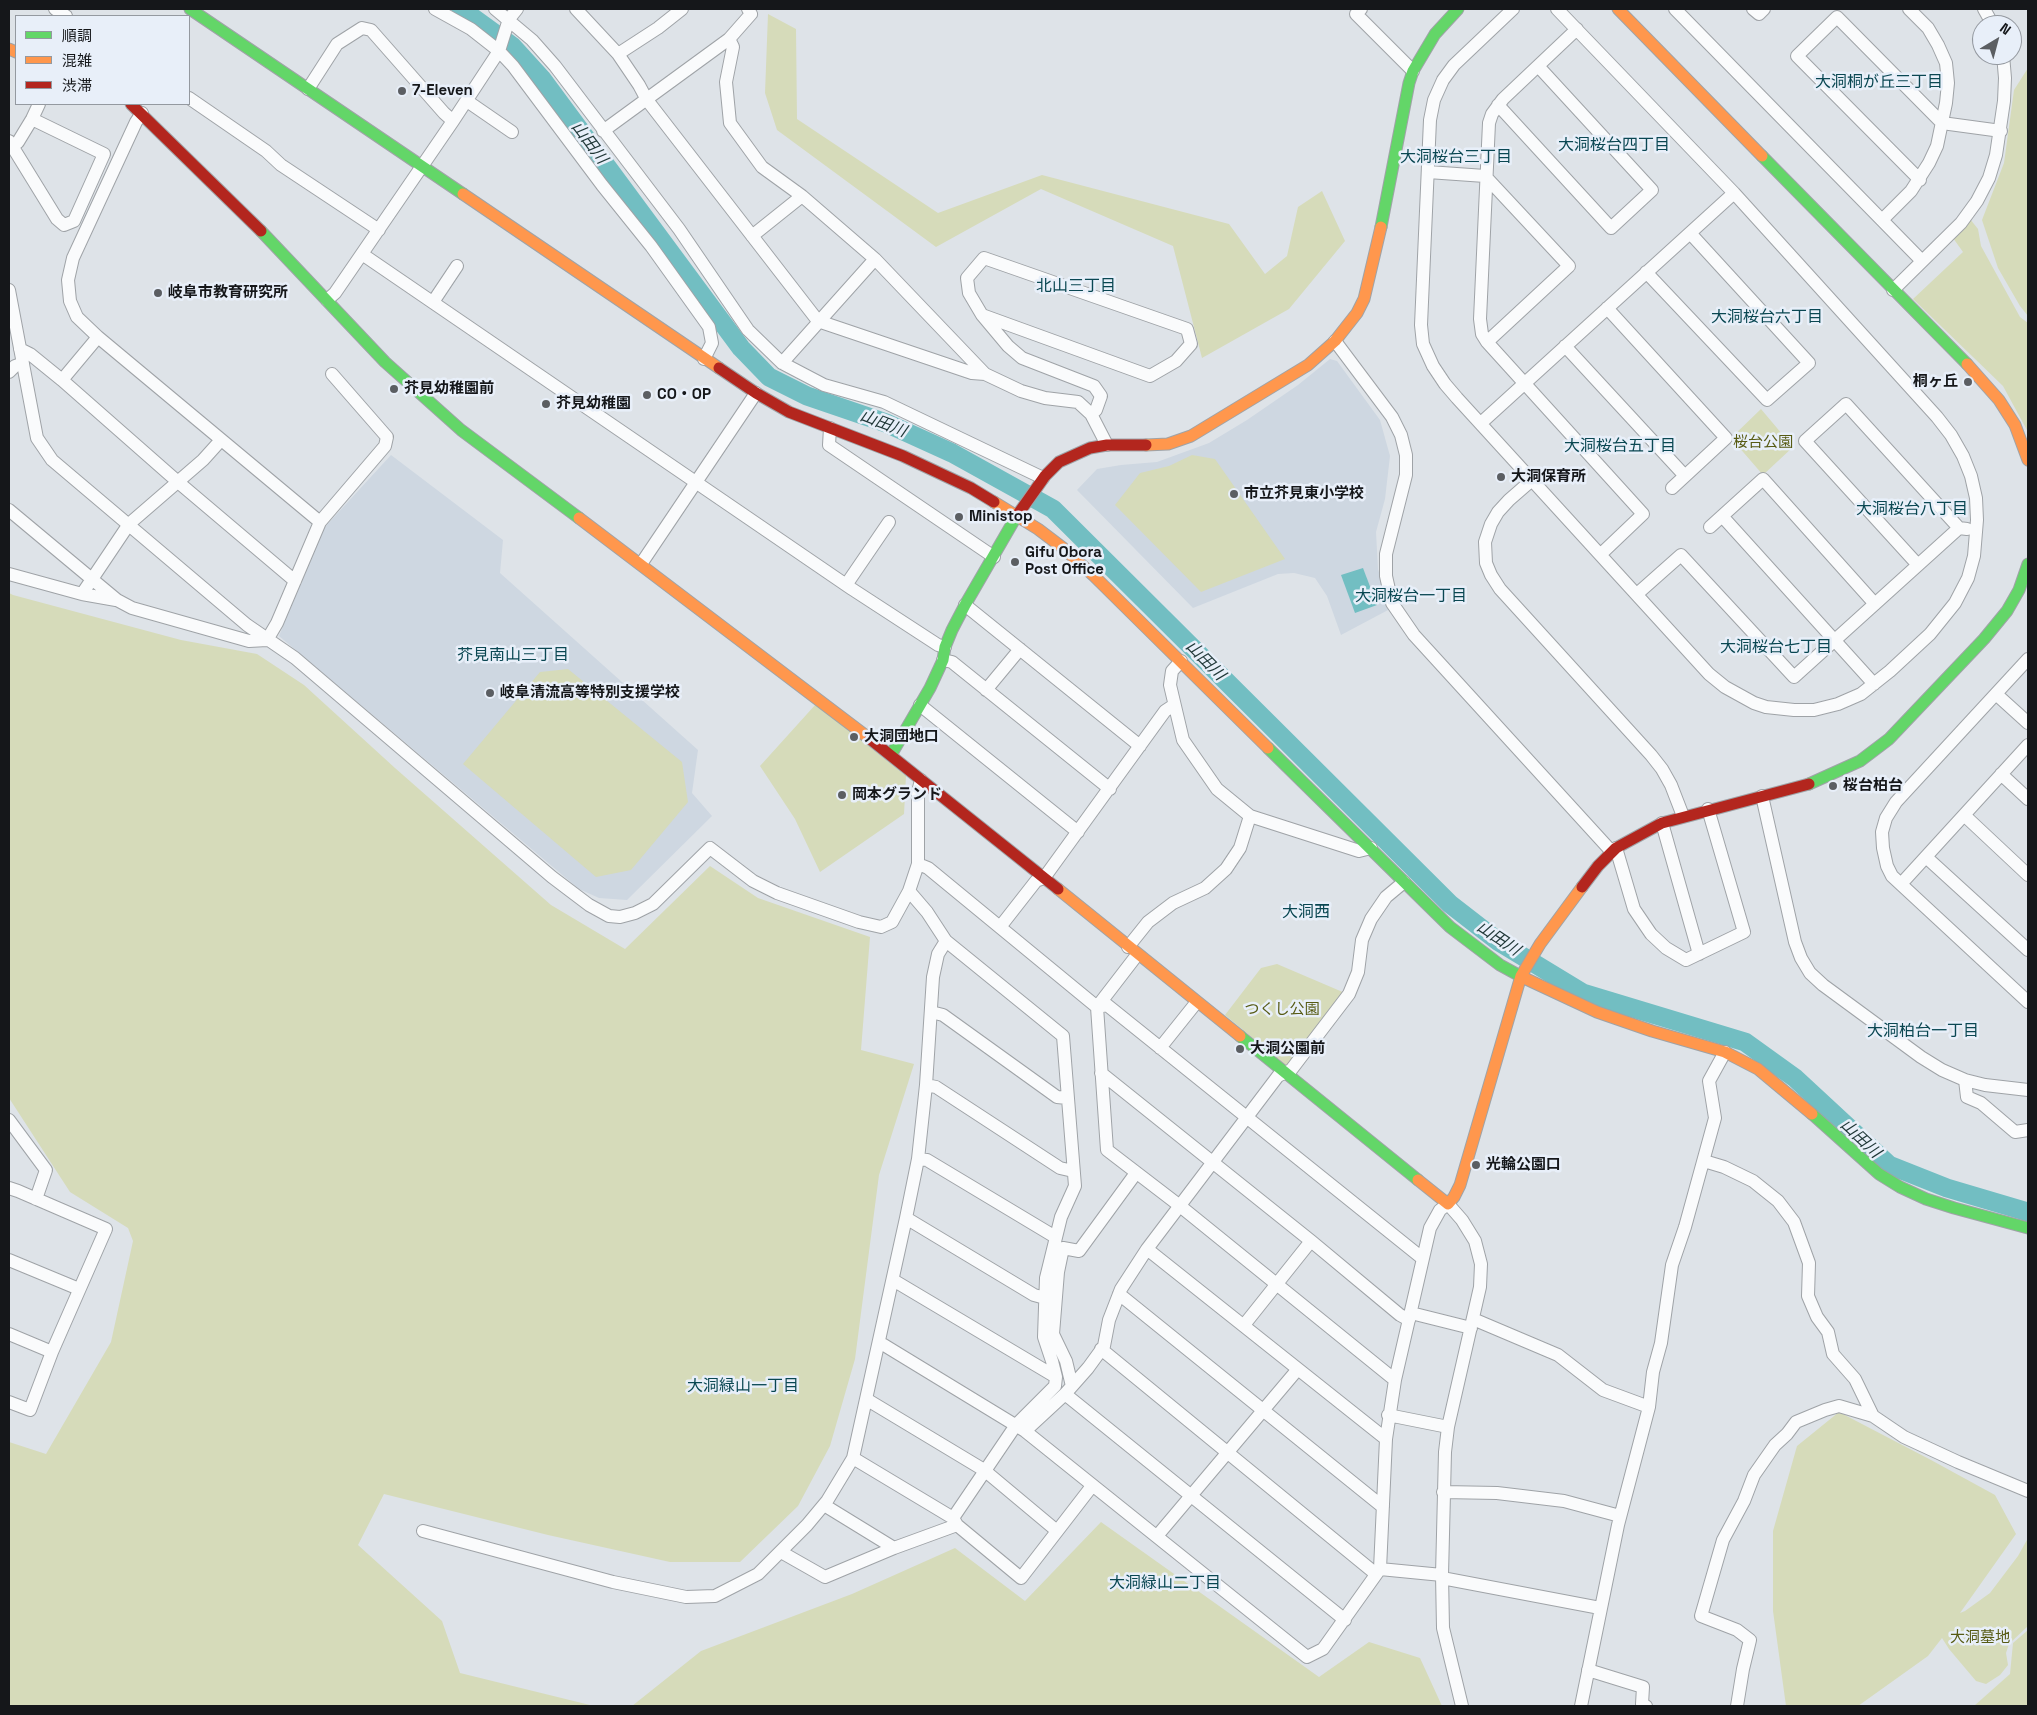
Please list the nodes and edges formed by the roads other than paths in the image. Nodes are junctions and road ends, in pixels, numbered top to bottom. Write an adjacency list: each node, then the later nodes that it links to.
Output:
1 (190, 9): 24 (street)
2 (435, 9): 19 (street)
3 (495, 9): 16 (street)
4 (576, 9): 20 (street)
5 (682, 9): 20 (street)
6 (748, 9): 18 (street)
7 (1361, 9): 23 (street)
8 (1458, 9): 23 (street)
9 (1513, 9): 40 (street)
10 (1557, 9): 17 (street)
11 (1618, 9): 55 (street)
12 (1675, 9): 45 (street)
13 (1754, 9): 14 (street)
14 (1764, 9)
15 (1909, 9): 34 (street)
16 (511, 18): 19 (street); 35 (street)
17 (1577, 29): 22 (street); 43 (street)
18 (729, 39): 26 (street); 44 (street)
19 (500, 48): 27 (street); 66 (street)
20 (618, 54): 26 (street)
21 (2004, 65): 36 (street)
22 (1538, 66): 30 (street); 30 (street)
23 (1413, 71): 62 (street)
24 (308, 89): 33 (street); 39 (street)
25 (190, 99): 46 (street)
26 (647, 100): 35 (street); 48 (street)
27 (467, 101): 33 (street); 37 (street)
28 (38, 105): 32 (street)
29 (132, 105): 31 (street)
30 (1498, 105): 41 (street)
31 (142, 113): 56 (street); 61 (street)
32 (32, 119): 38 (street); 38 (street)
33 (453, 122): 39 (street)
34 (1942, 123): 36 (street); 42 (street); 42 (street)
35 (603, 131): 68 (street)
36 (2001, 131): 51 (street)
37 (512, 132)
38 (11, 144)
39 (422, 166): 46 (street); 66 (street)
40 (1428, 172): 41 (street); 76 (street)
41 (1486, 176): 63 (street); 63 (street)
42 (1920, 180): 45 (street)
43 (1734, 193): 47 (street); 95 (street)
44 (802, 196): 48 (street); 50 (street)
45 (1882, 220): 51 (street)
46 (379, 230): 49 (street)
47 (1690, 233): 53 (street); 53 (street)
48 (752, 236): 60 (street)
49 (362, 254): 56 (street); 57 (street)
50 (875, 259): 60 (street); 71 (street)
51 (1922, 261): 55 (street)
52 (457, 266): 57 (street)
53 (1646, 272): 58 (street)
54 (9, 290): 65 (street)
55 (1893, 290): 80 (street)
56 (327, 300): 98 (street)
57 (433, 302): 84 (street)
58 (1607, 308): 64 (street); 81 (street)
59 (982, 316): 59 (street); 75 (street)
60 (818, 321): 68 (street); 71 (street)
61 (98, 337): 72 (street); 78 (street)
62 (1335, 341): 79 (street); 138 (street)
63 (1487, 342): 73 (street)
64 (1565, 346): 73 (street); 81 (street)
65 (20, 349): 67 (street); 72 (street)
66 (704, 359): 74 (street)
67 (23, 363): 69 (street); 92 (street)
68 (782, 363): 85 (street)
69 (9, 372)
70 (332, 374): 90 (street)
71 (985, 374): 75 (street)
72 (62, 380): 83 (street)
73 (1525, 383): 76 (street); 96 (street)
74 (756, 393): 77 (street); 84 (street)
75 (1091, 414): 79 (street)
76 (1481, 423): 82 (street)
77 (830, 428): 88 (street); 97 (street)
78 (221, 440): 83 (street); 90 (street)
79 (1107, 445): 85 (street)
80 (2027, 453)
81 (1684, 476): 86 (street)
82 (1532, 480): 96 (street); 134 (street)
83 (178, 482): 92 (street); 103 (street)
84 (696, 482): 98 (street); 104 (street)
85 (1040, 482): 88 (street)
86 (1672, 488)
87 (9, 510): 102 (street)
88 (1017, 515): 97 (street); 116 (street)
89 (1722, 516): 93 (street); 108 (street); 111 (street)
90 (320, 522): 103 (street)
91 (889, 522): 104 (street)
92 (129, 524): 102 (street); 110 (street)
93 (1710, 527)
94 (1959, 528): 95 (street); 100 (street); 100 (street)
95 (1977, 531): 117 (street)
96 (1601, 554): 106 (street)
97 (994, 557): 109 (street)
98 (641, 564): 125 (street)
99 (2028, 564): 129 (street)
100 (1918, 565): 108 (street)
101 (9, 574): 105 (street)
102 (92, 580): 105 (street); 107 (street)
103 (295, 581): 110 (street)
104 (846, 585): 112 (street)
105 (82, 594): 107 (street)
106 (1637, 594): 111 (street); 117 (street)
107 (117, 600): 110 (street)
108 (1875, 604): 111 (street)
109 (965, 605): 112 (street); 113 (street)
110 (267, 640): 145 (street)
111 (1835, 640): 117 (street)
112 (945, 647): 115 (street)
113 (1020, 649): 118 (street); 124 (street)
114 (2028, 659): 119 (street)
115 (943, 660): 118 (street); 120 (street)
116 (1181, 661): 121 (street); 137 (street)
117 (1874, 684)
118 (986, 690): 128 (street)
119 (1996, 694): 122 (street); 144 (street)
120 (920, 705): 125 (street); 136 (street)
121 (1174, 705): 124 (street); 133 (street)
122 (2028, 723)
123 (2028, 745): 126 (street)
124 (1140, 746): 128 (street)
125 (891, 755): 127 (street)
126 (2001, 774): 130 (street); 132 (street)
127 (921, 780): 140 (street); 142 (street)
128 (1110, 789): 136 (street)
129 (1762, 796): 131 (street); 160 (street)
130 (2028, 799)
131 (1708, 809): 134 (street); 150 (street)
132 (1964, 815): 139 (street); 141 (street)
133 (1250, 816): 137 (street); 149 (street)
134 (1683, 816): 135 (street)
135 (1662, 823): 138 (street); 150 (street)
136 (1078, 832): 142 (street)
137 (1370, 848): 143 (street)
138 (1614, 850): 150 (street); 151 (street)
139 (1926, 857): 144 (street); 148 (street)
140 (918, 864): 145 (street); 146 (street)
141 (2028, 874)
142 (1044, 878): 146 (street); 149 (street)
143 (1404, 882): 151 (street); 159 (street)
144 (1901, 884): 152 (street)
145 (909, 892): 147 (street)
146 (1000, 927): 154 (street)
147 (946, 941): 155 (street); 163 (street)
148 (2028, 950)
149 (1133, 951): 153 (street); 154 (street)
150 (1699, 954)
151 (1521, 976): 157 (street); 174 (street)
152 (2028, 1002)
153 (1196, 1003): 156 (street); 159 (street)
154 (1097, 1006): 156 (street); 158 (street)
155 (931, 1012): 161 (street); 163 (street)
156 (1160, 1048): 164 (street)
157 (1726, 1052): 168 (street); 177 (street)
158 (1101, 1073): 169 (street); 171 (street)
159 (1285, 1074): 164 (street); 174 (street)
160 (1965, 1080): 162 (street); 166 (street)
161 (926, 1085): 167 (street); 170 (street)
162 (2028, 1089)
163 (1067, 1098): 170 (street)
164 (1247, 1118): 169 (street); 181 (street)
165 (9, 1120): 173 (street)
166 (2028, 1130)
167 (918, 1159): 176 (street); 178 (street)
168 (1704, 1161): 201 (street); 204 (street)
169 (1213, 1162): 175 (street); 179 (street)
170 (1073, 1172): 178 (street)
171 (1136, 1173): 175 (street); 198 (street)
172 (9, 1188): 173 (street)
173 (36, 1199): 185 (street)
174 (1448, 1204): 181 (street); 189 (street)
175 (1180, 1206): 180 (street); 184 (street)
176 (906, 1218): 183 (street); 187 (street)
177 (2028, 1228)
178 (1056, 1235): 187 (street)
179 (1311, 1241): 184 (street); 188 (street)
180 (1147, 1249): 186 (street); 190 (street)
181 (1422, 1258): 188 (street)
182 (9, 1260): 185 (street)
183 (893, 1280): 192 (street); 196 (street)
184 (1277, 1284): 190 (street); 197 (street)
185 (79, 1289): 194 (street)
186 (1119, 1294): 193 (street); 202 (street)
187 (1044, 1298): 196 (street)
188 (1410, 1316): 189 (street); 197 (street)
189 (1472, 1324): 201 (street); 205 (street)
190 (1244, 1325): 195 (street)
191 (9, 1334): 194 (street)
192 (880, 1342): 199 (street); 206 (street)
193 (1101, 1349): 198 (street); 208 (street)
194 (52, 1352): 200 (street)
195 (1298, 1368): 202 (street); 207 (street)
196 (1056, 1377): 206 (street)
197 (1395, 1380): 203 (street)
198 (1068, 1390): 206 (street); 214 (street)
199 (866, 1399): 209 (street); 210 (street)
200 (9, 1402)
201 (1649, 1407): 217 (street)
202 (1263, 1410): 208 (street); 216 (street)
203 (1388, 1415): 205 (street); 207 (street)
204 (1873, 1416): 212 (street); 232 (street)
205 (1448, 1427): 213 (street)
206 (1021, 1428): 210 (street); 211 (street)
207 (1386, 1439): 216 (street)
208 (1228, 1452): 214 (street); 224 (street)
209 (853, 1458): 215 (street); 218 (street)
210 (984, 1470): 218 (street); 220 (street)
211 (1092, 1486): 220 (street); 221 (street)
212 (2028, 1491)
213 (1444, 1492): 217 (street); 225 (street)
214 (1191, 1497): 221 (street); 227 (street)
215 (824, 1505): 222 (street); 223 (street)
216 (1383, 1506): 224 (street)
217 (1620, 1516): 226 (street)
218 (955, 1521): 220 (street); 222 (street)
219 (423, 1531): 223 (street)
220 (1057, 1531)
221 (1157, 1536): 227 (street)
222 (894, 1548): 223 (street)
223 (781, 1552)
224 (1378, 1571): 225 (street); 227 (street)
225 (1442, 1576): 226 (street); 229 (street)
226 (1600, 1608): 228 (street)
227 (1345, 1620)
228 (1588, 1670): 230 (street); 231 (street)
229 (1462, 1706)
230 (1581, 1706)
231 (1646, 1706)
232 (1737, 1706)

